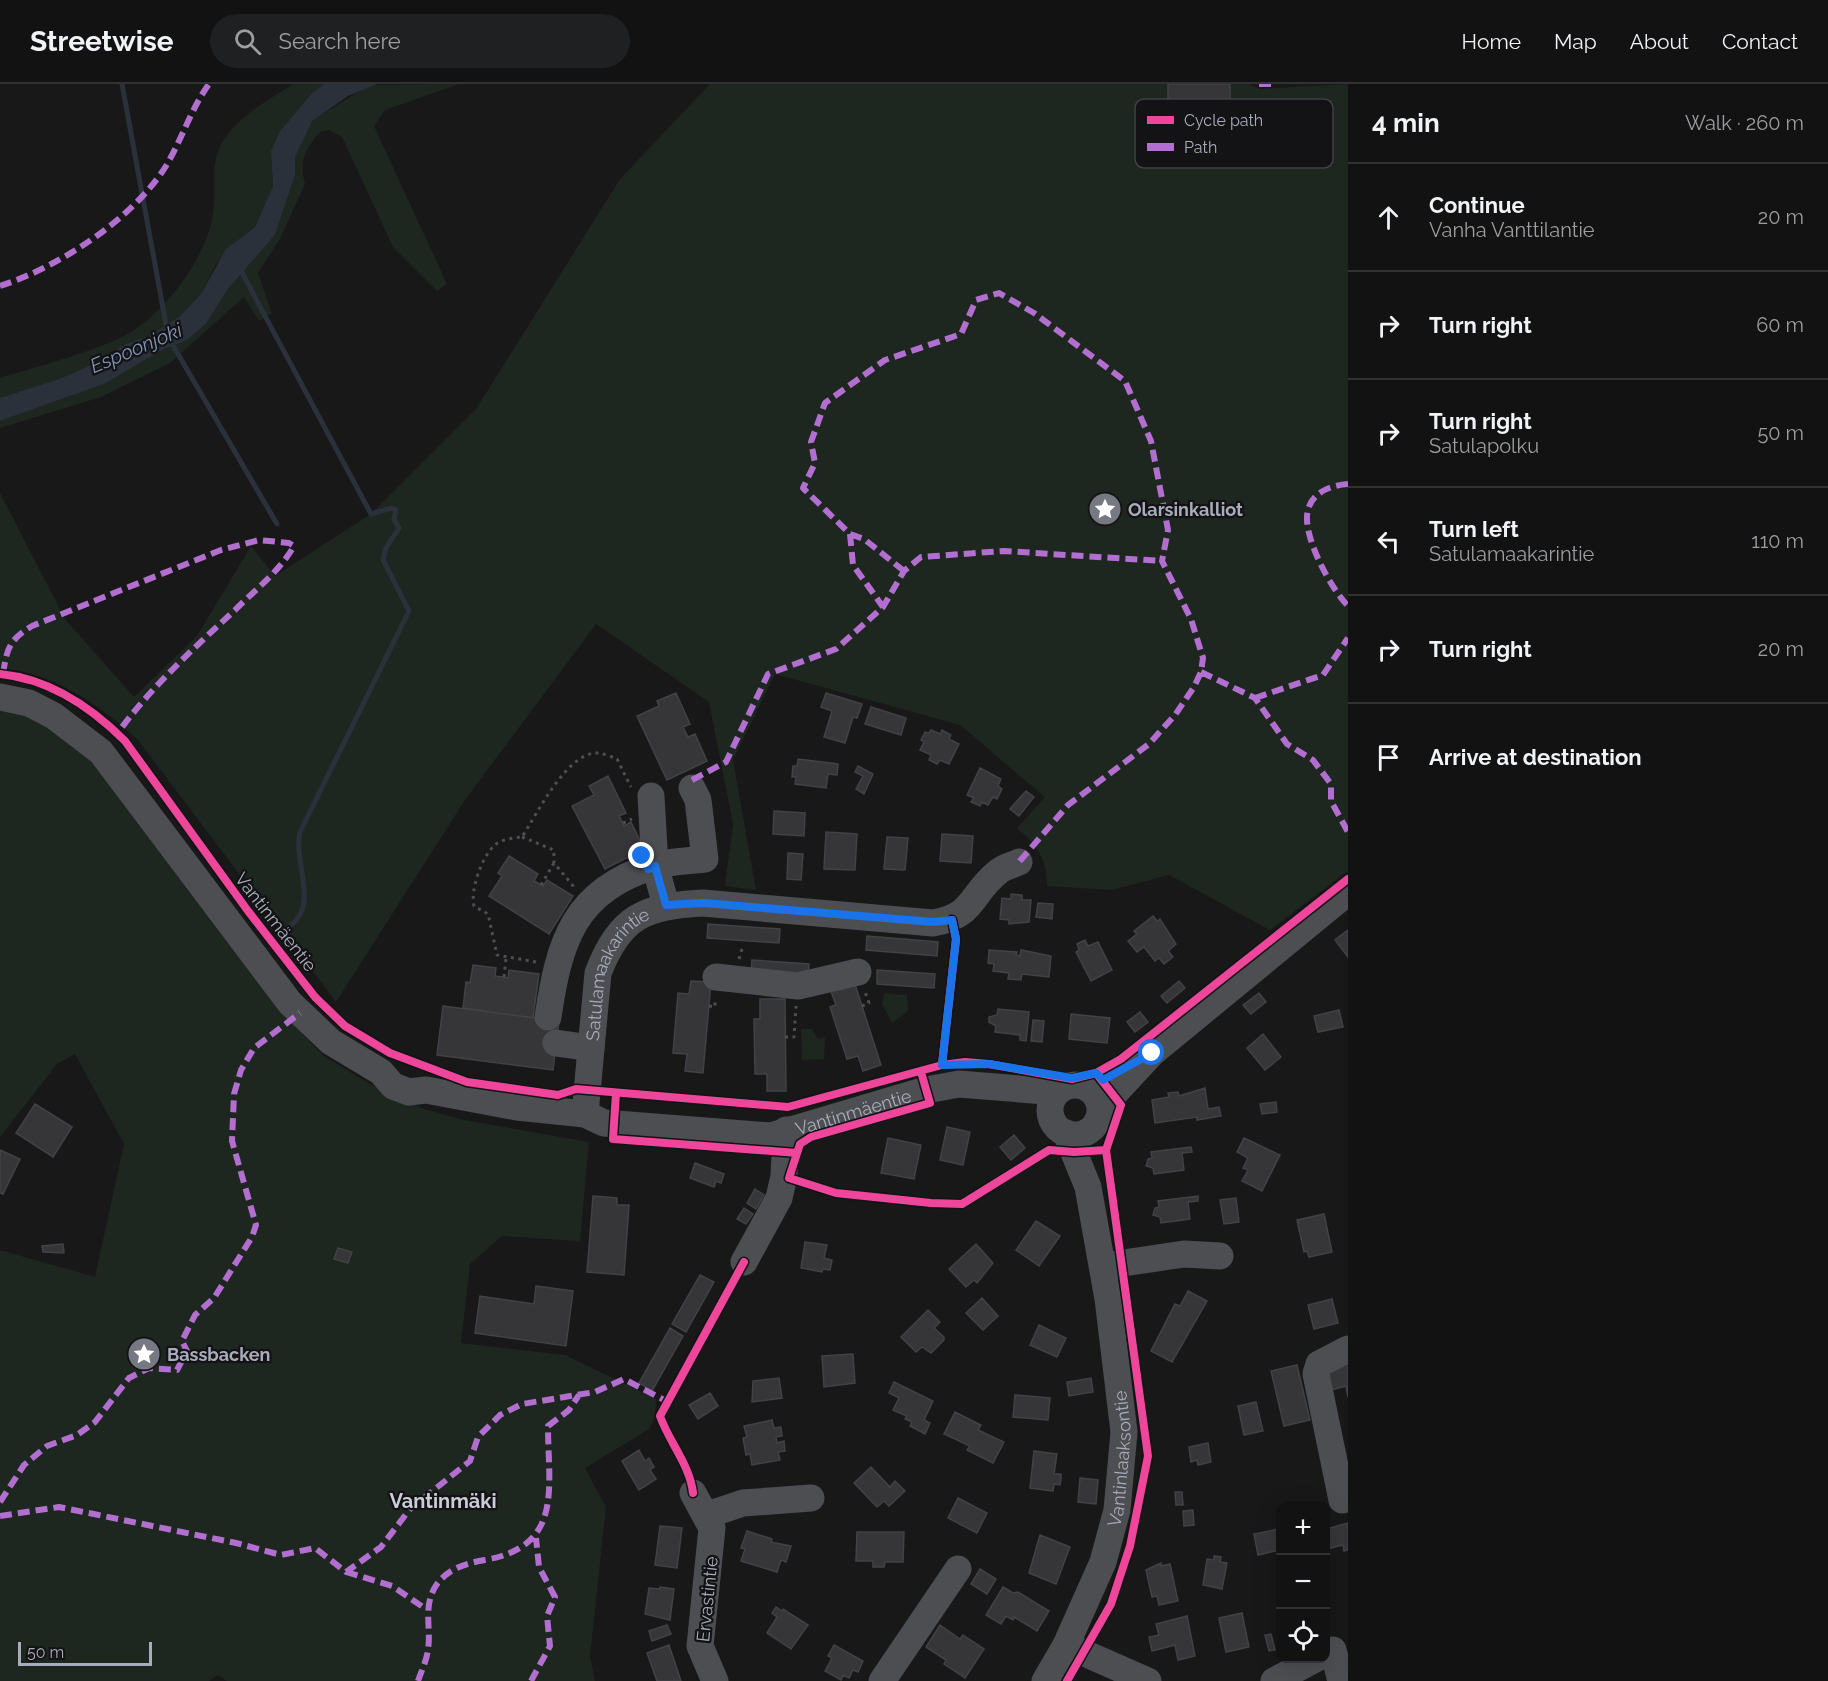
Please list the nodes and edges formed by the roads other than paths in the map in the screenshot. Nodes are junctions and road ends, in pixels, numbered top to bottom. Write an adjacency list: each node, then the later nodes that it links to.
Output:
1 (0, 697): 14 (street, Vantinmäentie)
2 (692, 788): 5 (street)
3 (642, 793): 5 (street)
4 (1019, 862): 7 (street, Satulamaakarintie)
5 (655, 866): 7 (street); 10 (street)
6 (1348, 892): 13 (street)
7 (666, 905): 12 (street, Satulamaakarintie)
8 (858, 972): 9 (street)
9 (716, 977)
10 (548, 1017)
11 (556, 1043): 12 (street)
12 (591, 1047): 14 (street, Satulamaakarintie)
13 (1152, 1053): 15 (street); 15 (street, Vantinmäentie)
14 (585, 1114): 16 (street, Vantinmäentie)
15 (1073, 1116): 16 (street, Vantinmäentie); 19 (street, Vantinlaaksontie)
16 (786, 1130): 18 (street)
17 (1220, 1257): 19 (street)
18 (744, 1262)
19 (1103, 1266): 24 (street, Vantinlaaksontie)
20 (1348, 1349): 22 (street)
21 (811, 1498): 27 (street, Ervastintie)
22 (1342, 1500)
23 (958, 1569): 28 (street)
24 (1066, 1645): 29 (street, Vantinlaaksontie); 30 (street)
25 (1330, 1662): 32 (street)
26 (1308, 1663): 31 (street)
27 (715, 1681)
28 (882, 1681)
29 (1045, 1681)
30 (1148, 1681)
31 (1274, 1681)
32 (1341, 1681)

